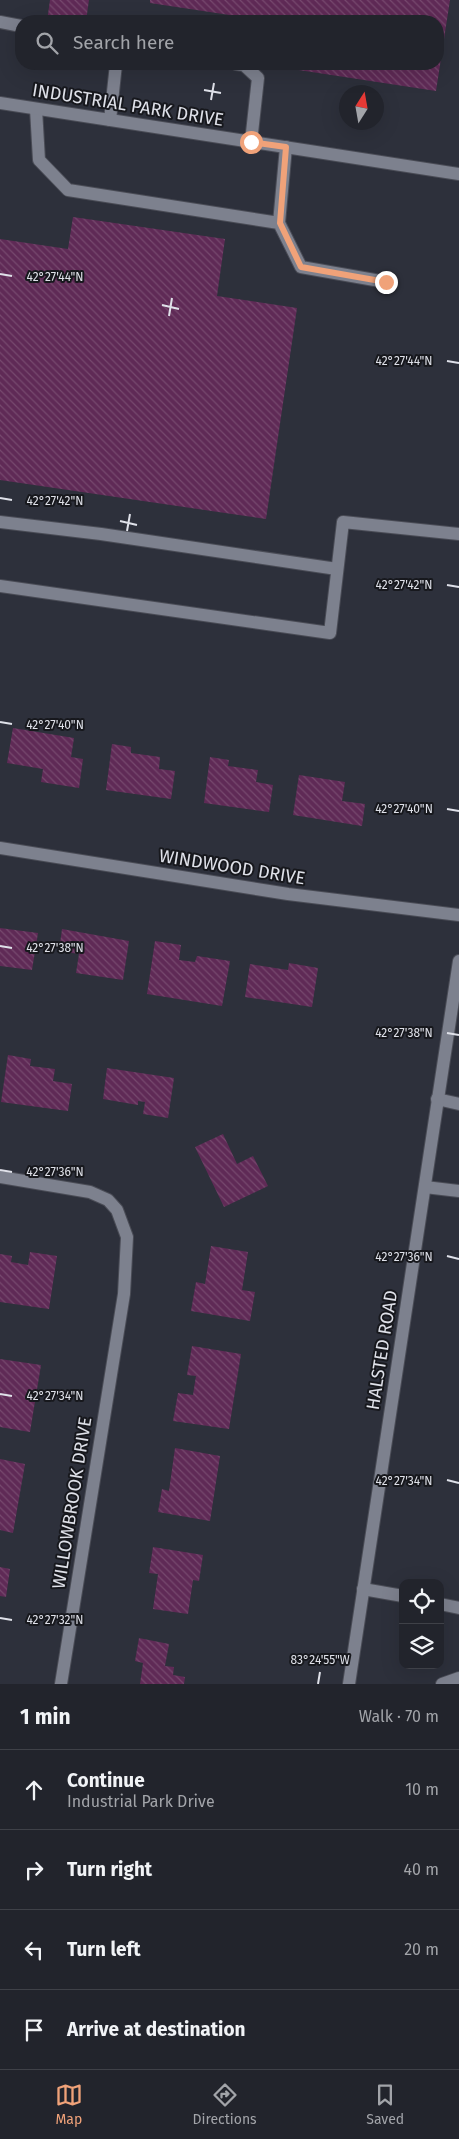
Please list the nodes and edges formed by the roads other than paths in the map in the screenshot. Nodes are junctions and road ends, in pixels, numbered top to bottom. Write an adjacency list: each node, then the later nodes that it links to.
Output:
1 (0, 22): 2 (street)
2 (15, 25)
3 (115, 70): 7 (street)
4 (249, 70): 8 (street)
5 (0, 103): 6 (street, INDUSTRIAL PARK DRIVE)
6 (36, 109): 7 (street, INDUSTRIAL PARK DRIVE); 11 (street)
7 (110, 120): 8 (street, INDUSTRIAL PARK DRIVE)
8 (251, 142): 9 (street, INDUSTRIAL PARK DRIVE)
9 (286, 147): 10 (street, INDUSTRIAL PARK DRIVE); 11 (street)
10 (459, 174)
11 (280, 223): 12 (street)
12 (386, 282)
13 (0, 522): 15 (street)
14 (459, 534): 15 (street)
15 (337, 569): 16 (street)
16 (0, 586)
17 (0, 848): 18 (street, WINDWOOD DRIVE)
18 (459, 916)
19 (459, 961): 20 (street, HALSTED ROAD)
20 (437, 1099): 21 (street); 23 (street, HALSTED ROAD)
21 (459, 1104)
22 (0, 1177): 30 (street, WILLOWBROOK DRIVE)
23 (425, 1187): 24 (street); 25 (street, HALSTED ROAD)
24 (459, 1191)
25 (363, 1589): 26 (street); 31 (street, HALSTED ROAD)
26 (399, 1595)
27 (444, 1605): 28 (street)
28 (459, 1608)
29 (459, 1678): 32 (street)
30 (61, 1684)
31 (349, 1684)
32 (442, 1684)

